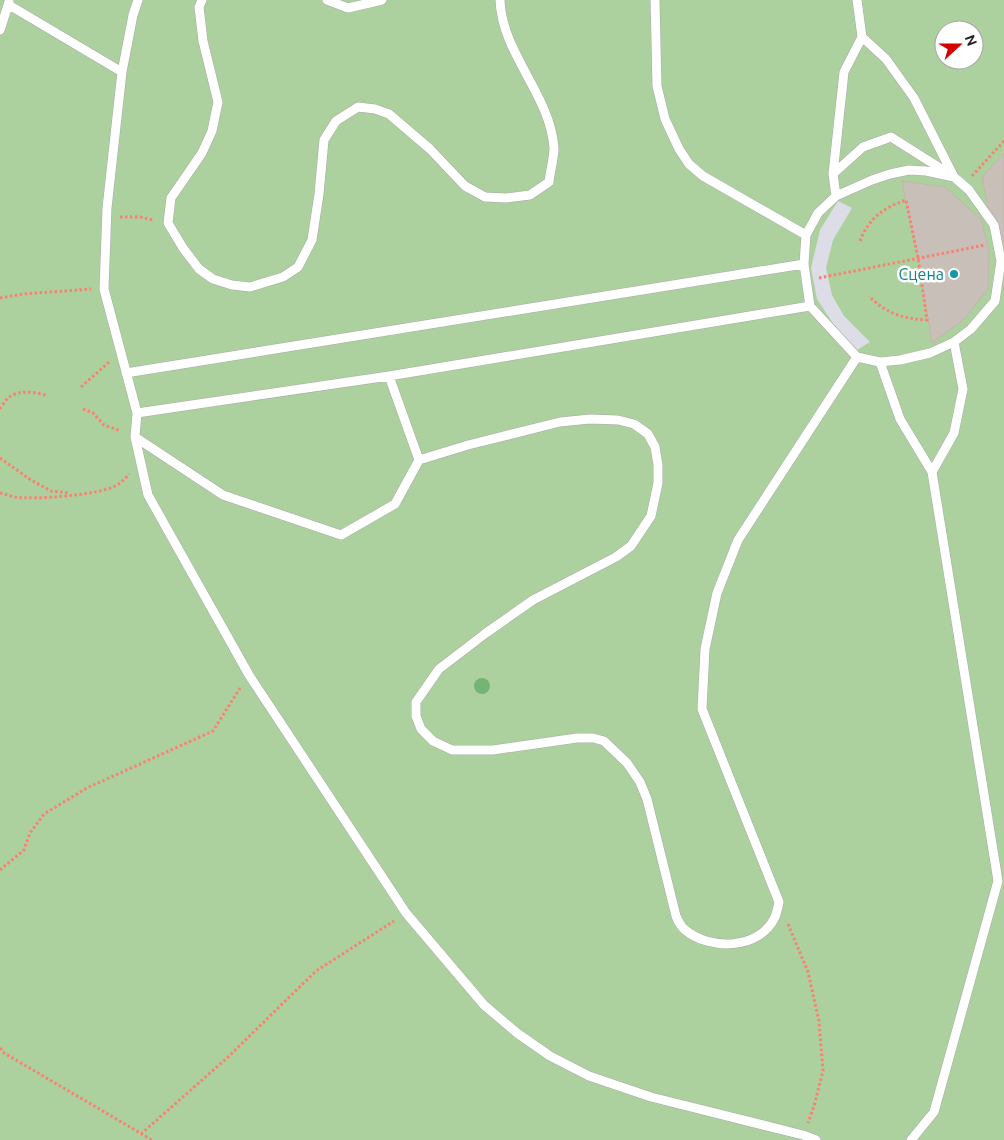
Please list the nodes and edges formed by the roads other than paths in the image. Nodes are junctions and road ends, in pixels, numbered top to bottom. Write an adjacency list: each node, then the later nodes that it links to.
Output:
1 (138, 0): 11 (lane)
2 (202, 0): 5 (lane)
3 (328, 0): 4 (lane)
4 (382, 0)
5 (500, 0)
6 (655, 0): 17 (lane)
7 (857, 0): 10 (lane)
8 (9, 3): 9 (lane); 11 (lane)
9 (0, 30)
10 (862, 37): 12 (lane); 13 (lane)
11 (122, 72): 26 (lane)
12 (832, 174): 13 (lane); 14 (lane)
13 (954, 177): 14 (lane); 16 (lane)
14 (836, 196): 17 (lane)
15 (1004, 224): 16 (lane)
16 (994, 225): 18 (lane)
17 (806, 235): 19 (lane)
18 (1002, 261): 20 (lane)
19 (804, 264): 21 (lane); 26 (lane)
20 (995, 301): 22 (lane); 23 (lane)
21 (810, 306): 24 (lane); 27 (lane)
22 (1004, 306)
23 (954, 342): 25 (lane); 31 (lane)
24 (857, 357): 25 (lane); 30 (lane)
25 (880, 362): 31 (lane)
26 (126, 373): 28 (lane)
27 (389, 376): 28 (lane); 30 (lane)
28 (137, 413): 29 (lane)
29 (134, 437): 30 (lane); 32 (lane)
30 (419, 460)
31 (932, 472): 33 (lane)
32 (816, 1140)
33 (911, 1140)

